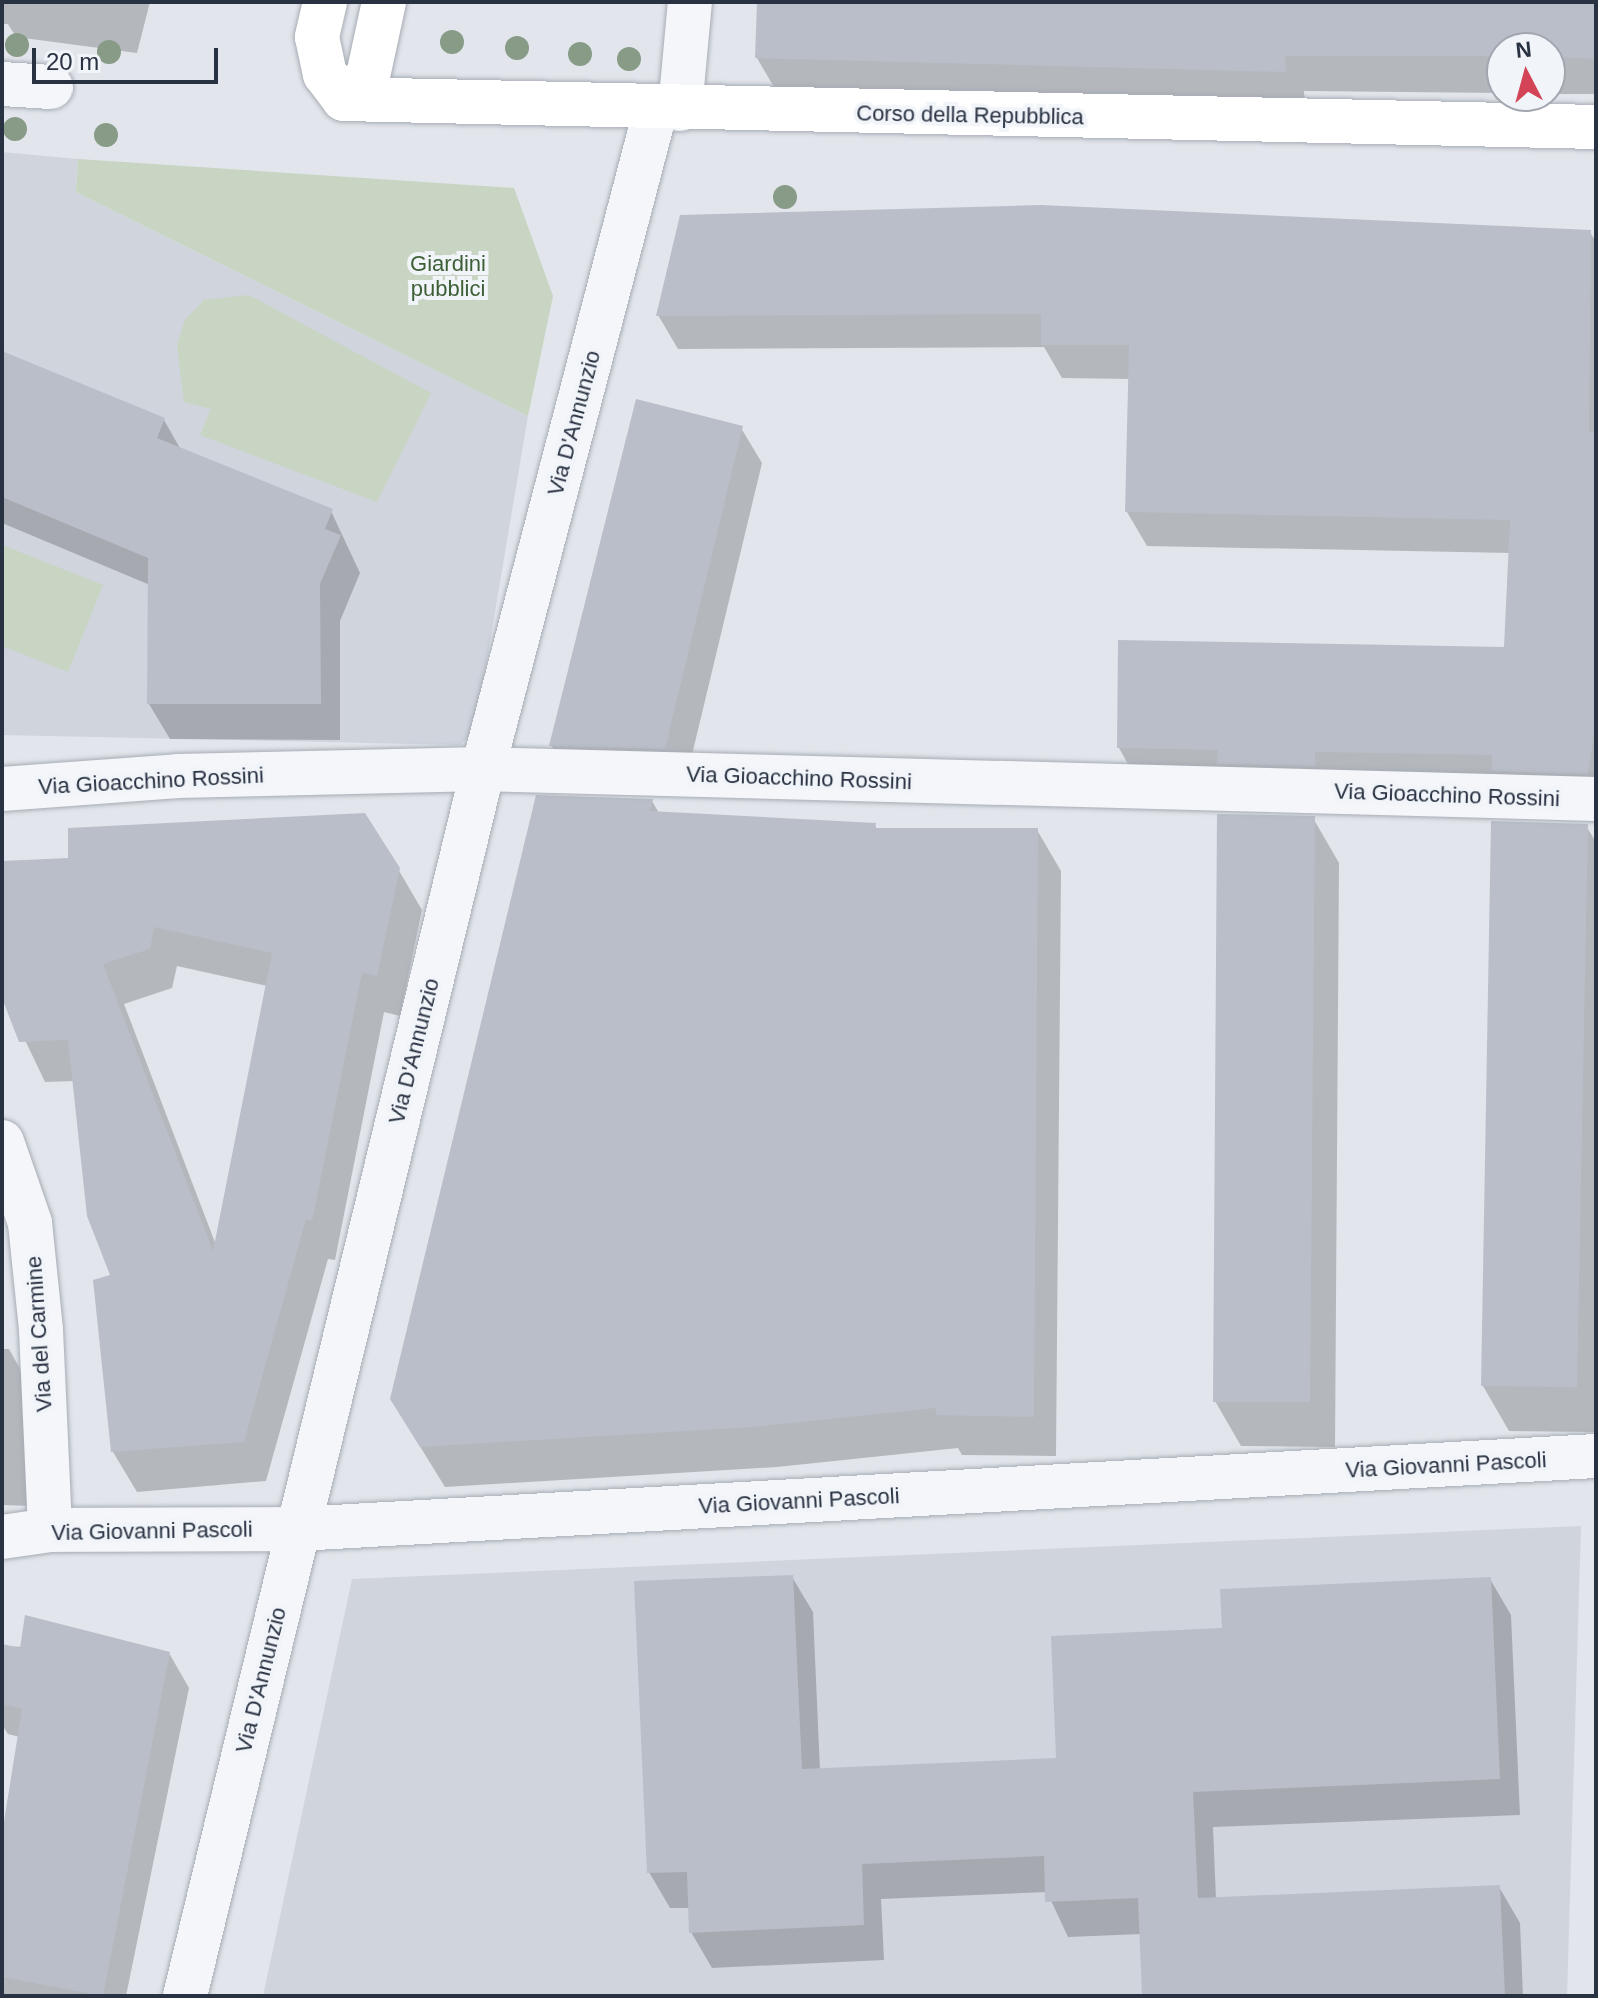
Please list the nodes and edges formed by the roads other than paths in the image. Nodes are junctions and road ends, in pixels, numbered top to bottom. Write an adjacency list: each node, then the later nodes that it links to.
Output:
1 (325, 2): 6 (main road)
2 (384, 2): 6 (main road)
3 (690, 2): 7 (street, Via D'Annunzio)
4 (2, 84): 5 (street)
5 (51, 87)
6 (344, 99): 7 (main road, Corso della Repubblica)
7 (668, 108): 8 (main road, Corso della Repubblica); 9 (street, Via D'Annunzio)
8 (1596, 127)
9 (483, 769): 10 (street, Via Gioacchino Rossini); 11 (street, Via Gioacchino Rossini); 14 (street, Via D'Annunzio)
10 (2, 789)
11 (1596, 799)
12 (2, 1142): 15 (street, Via del Carmine)
13 (1596, 1456): 14 (street, Via Giovanni Pascoli)
14 (298, 1529): 15 (street, Via Giovanni Pascoli); 17 (street, Via D'Annunzio)
15 (50, 1530): 16 (street, Via Giovanni Pascoli)
16 (2, 1537)
17 (185, 1996)

